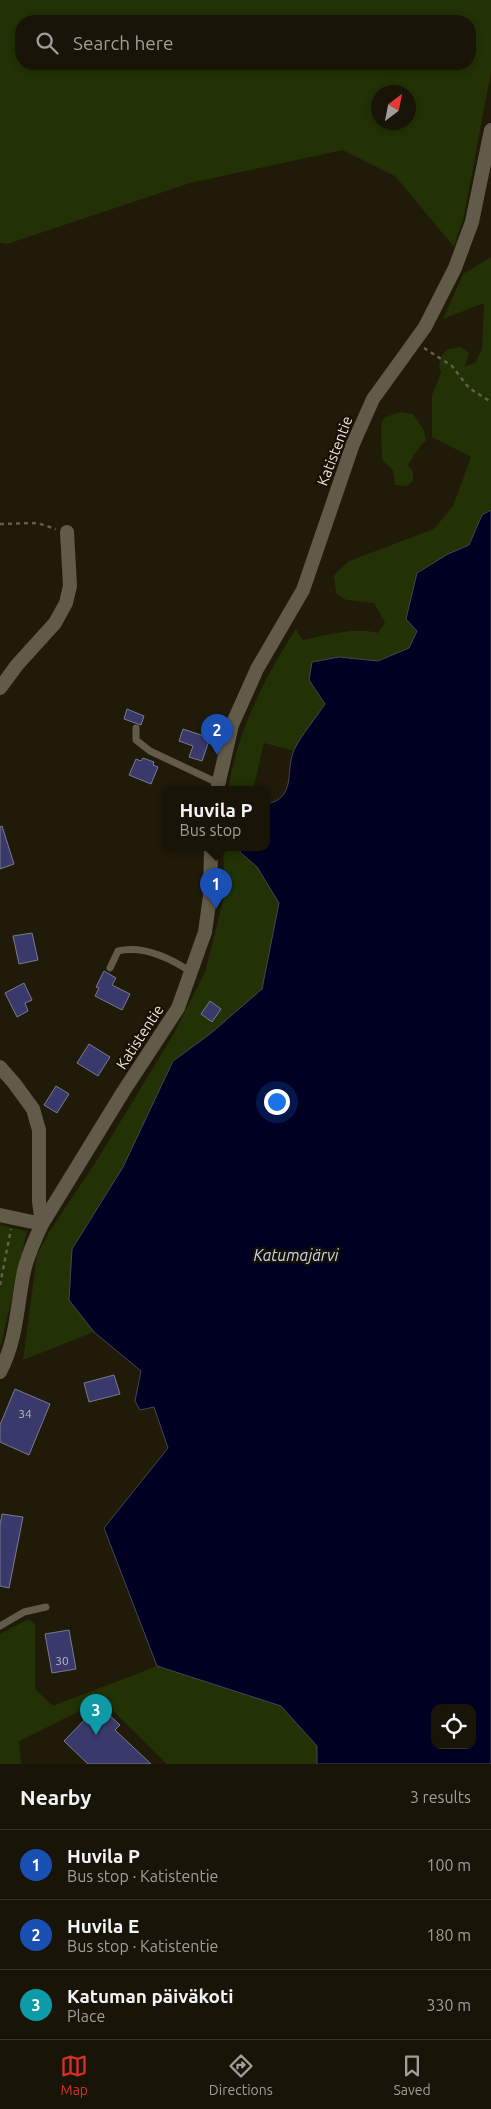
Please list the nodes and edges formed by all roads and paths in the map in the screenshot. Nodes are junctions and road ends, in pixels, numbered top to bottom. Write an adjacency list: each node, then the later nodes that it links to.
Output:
1 (491, 130): 2 (street, Katistentie)
2 (414, 343): 3 (path); 8 (street, Katistentie)
3 (491, 402)
4 (0, 524): 5 (path)
5 (67, 532): 6 (street)
6 (0, 688)
7 (136, 728): 8 (lane)
8 (218, 786)
9 (211, 851): 11 (street, Katistentie)
10 (110, 968): 11 (lane)
11 (191, 972): 14 (street, Katistentie)
12 (0, 1067): 14 (street, Katistentie)
13 (7, 1217): 14 (street); 15 (path)
14 (42, 1224): 16 (street, Katistentie)
15 (0, 1285)
16 (0, 1372)
17 (46, 1607): 18 (lane)
18 (0, 1626)

